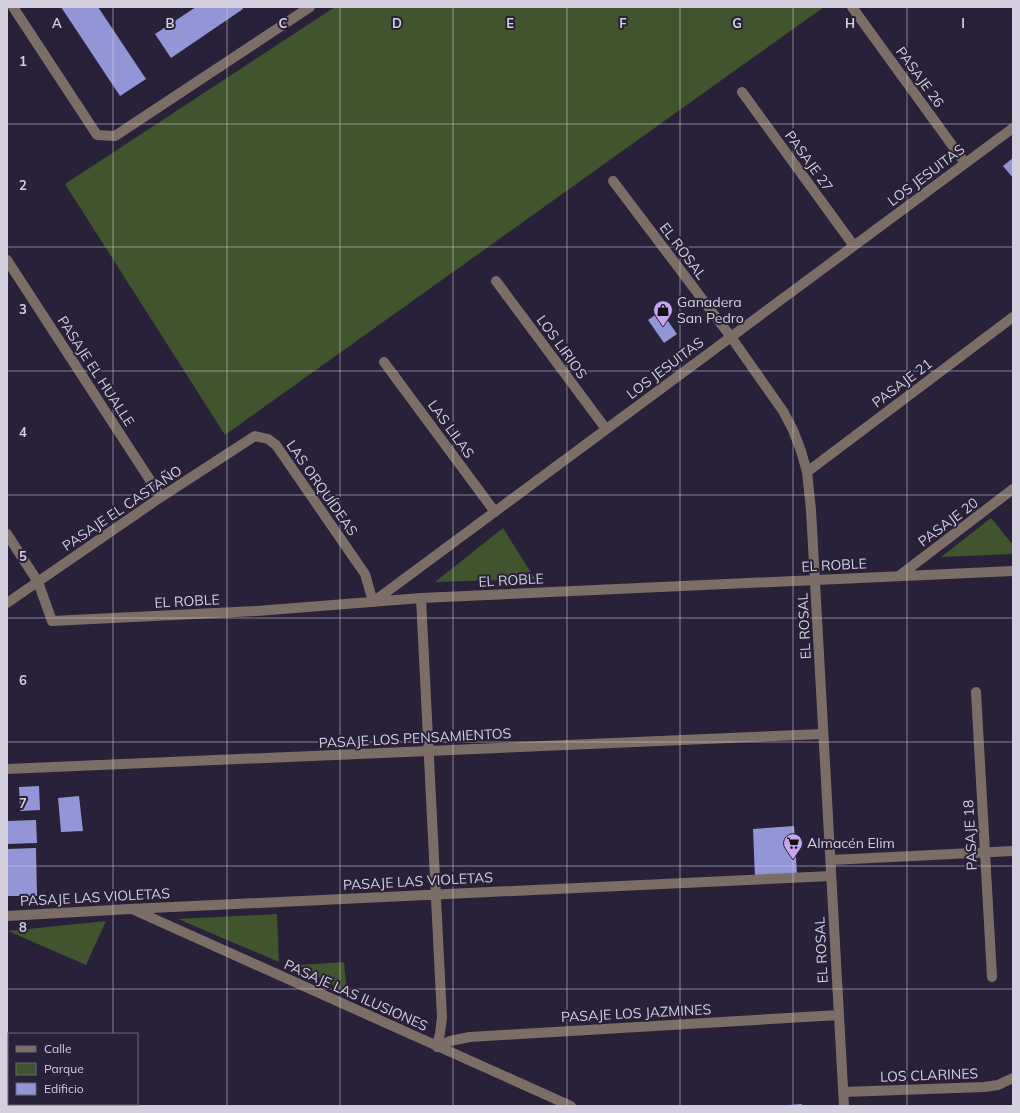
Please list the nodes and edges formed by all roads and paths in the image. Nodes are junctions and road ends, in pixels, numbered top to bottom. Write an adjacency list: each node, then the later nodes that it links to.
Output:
1 (14, 7): 2 (street)
2 (310, 7)
3 (852, 7): 6 (street, PASAJE 26)
4 (742, 92): 8 (street, PASAJE 27)
5 (1013, 128): 6 (street, LOS JESUITAS)
6 (965, 163): 8 (street, LOS JESUITAS)
7 (613, 181): 12 (street, EL ROSAL)
8 (854, 246): 12 (street, LOS JESUITAS)
9 (7, 260): 18 (street, PASAJE EL HUALLE)
10 (496, 280): 14 (street, LOS LIRIOS)
11 (1013, 317): 16 (street, PASAJE 21)
12 (731, 337): 14 (street, LOS JESUITAS); 16 (street, EL ROSAL)
13 (384, 362): 19 (street, LAS LILAS)
14 (606, 429): 19 (street, LOS JESUITAS)
15 (222, 458): 18 (street, PASAJE EL CASTAÑO); 26 (street, LAS ORQUÍDEAS)
16 (807, 472): 23 (street, EL ROSAL)
17 (1013, 489): 22 (street, PASAJE 20)
18 (161, 497): 24 (street, PASAJE EL CASTAÑO)
19 (494, 512): 26 (street, LOS JESUITAS)
20 (7, 534): 24 (street)
21 (1013, 571): 22 (street, EL ROBLE)
22 (899, 576): 23 (street, EL ROBLE)
23 (815, 580): 25 (street, EL ROBLE); 29 (street, EL ROSAL)
24 (38, 582): 26 (street, EL ROBLE); 27 (street, PASAJE EL CASTAÑO)
25 (421, 598): 26 (street, EL ROBLE); 30 (street)
26 (373, 602)
27 (7, 603)
28 (976, 692): 33 (street, PASAJE 18)
29 (824, 734): 30 (street, PASAJE LOS PENSAMIENTOS); 34 (street, EL ROSAL)
30 (429, 751): 31 (street, PASAJE LOS PENSAMIENTOS); 36 (street)
31 (7, 770)
32 (1013, 851): 33 (street)
33 (985, 853): 34 (street); 39 (street, PASAJE 18)
34 (831, 860): 35 (street, EL ROSAL)
35 (831, 876): 36 (street, PASAJE LAS VIOLETAS); 40 (street, EL ROSAL)
36 (436, 894): 37 (street, PASAJE LAS VIOLETAS); 41 (street)
37 (130, 909): 38 (street, PASAJE LAS VIOLETAS); 41 (street, PASAJE LAS ILUSIONES)
38 (7, 916)
39 (992, 977)
40 (839, 1015): 41 (street, PASAJE LOS JAZMINES); 43 (street, EL ROSAL)
41 (437, 1047): 44 (street, PASAJE LAS ILUSIONES)
42 (1013, 1078): 43 (street, LOS CLARINES)
43 (844, 1092): 45 (street, EL ROSAL)
44 (570, 1106)
45 (844, 1106)

